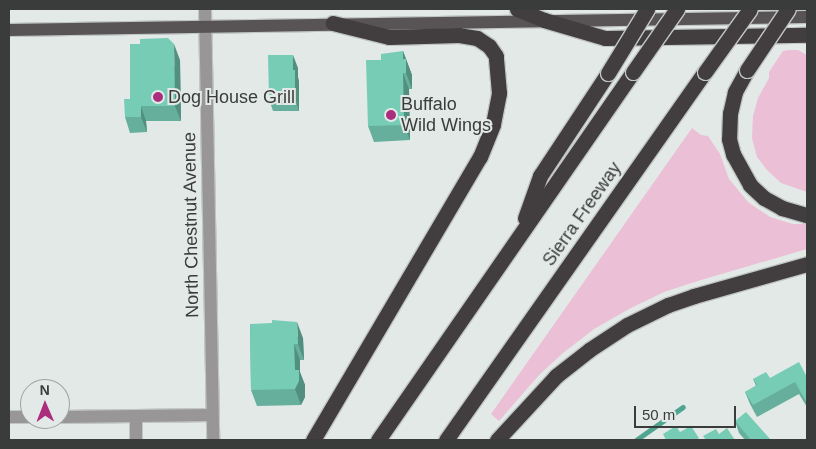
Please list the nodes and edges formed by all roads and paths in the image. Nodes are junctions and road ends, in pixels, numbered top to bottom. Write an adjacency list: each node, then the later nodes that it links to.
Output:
1 (205, 9): 10 (street, North Chestnut Avenue)
2 (517, 9): 8 (highway)
3 (647, 9): 14 (highway, bridge)
4 (677, 9): 14 (highway, bridge)
5 (750, 9): 23 (highway, Sierra Freeway, bridge)
6 (788, 9): 13 (highway, bridge)
7 (807, 17): 8 (main road)
8 (544, 20): 9 (main road); 12 (highway)
9 (334, 23): 10 (main road); 21 (highway)
10 (205, 27): 11 (main road); 16 (street, North Chestnut Avenue)
11 (9, 30)
12 (807, 35)
13 (807, 215)
14 (519, 236): 22 (highway)
15 (807, 264): 24 (highway)
16 (212, 416): 18 (street); 20 (street, North Chestnut Avenue)
17 (70, 417): 18 (street)
18 (136, 417): 19 (street)
19 (136, 440)
20 (213, 440)
21 (313, 440)
22 (378, 440)
23 (446, 440)
24 (497, 440)

